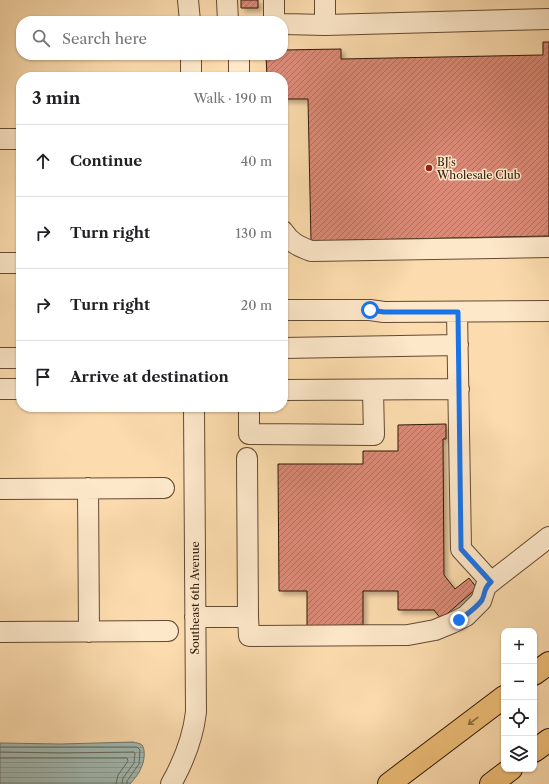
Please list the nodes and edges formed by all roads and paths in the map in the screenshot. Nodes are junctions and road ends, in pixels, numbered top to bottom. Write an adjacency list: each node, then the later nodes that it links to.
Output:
1 (188, 0): 5 (street)
2 (227, 0): 6 (street)
3 (274, 0): 7 (street)
4 (325, 0): 10 (street)
5 (190, 16)
6 (228, 16)
7 (274, 16)
8 (549, 19): 10 (street)
9 (288, 24): 10 (street)
10 (325, 25)
11 (190, 60): 13 (street)
12 (239, 60): 14 (street)
13 (191, 72)
14 (239, 72)
15 (0, 139): 16 (street)
16 (16, 139)
17 (288, 239): 18 (street)
18 (549, 247)
19 (0, 263): 20 (street)
20 (16, 263)
21 (288, 310): 23 (street)
22 (549, 311): 23 (street)
23 (458, 312): 24 (street)
24 (458, 345): 25 (street); 30 (street)
25 (288, 348)
26 (0, 358): 27 (street)
27 (16, 358)
28 (0, 389): 29 (street)
29 (16, 389)
30 (459, 389): 32 (street); 40 (street)
31 (288, 390): 32 (street)
32 (373, 390): 34 (street)
33 (194, 412): 41 (street, Southeast 6th Avenue)
34 (249, 412)
35 (247, 458): 42 (street)
36 (88, 488): 37 (street); 38 (street); 45 (street)
37 (164, 488)
38 (0, 489)
39 (549, 537): 40 (street)
40 (491, 582): 42 (street)
41 (195, 617): 42 (street); 52 (street, Southeast 6th Avenue)
42 (248, 617)
43 (168, 631): 45 (street)
44 (0, 632): 45 (street)
45 (89, 632)
46 (549, 663): 47 (highway)
47 (537, 672)
48 (501, 699): 53 (highway, one-way to 53)
49 (549, 740): 50 (highway)
50 (537, 749)
51 (507, 772): 54 (highway)
52 (171, 784)
53 (389, 784)
54 (491, 784)

